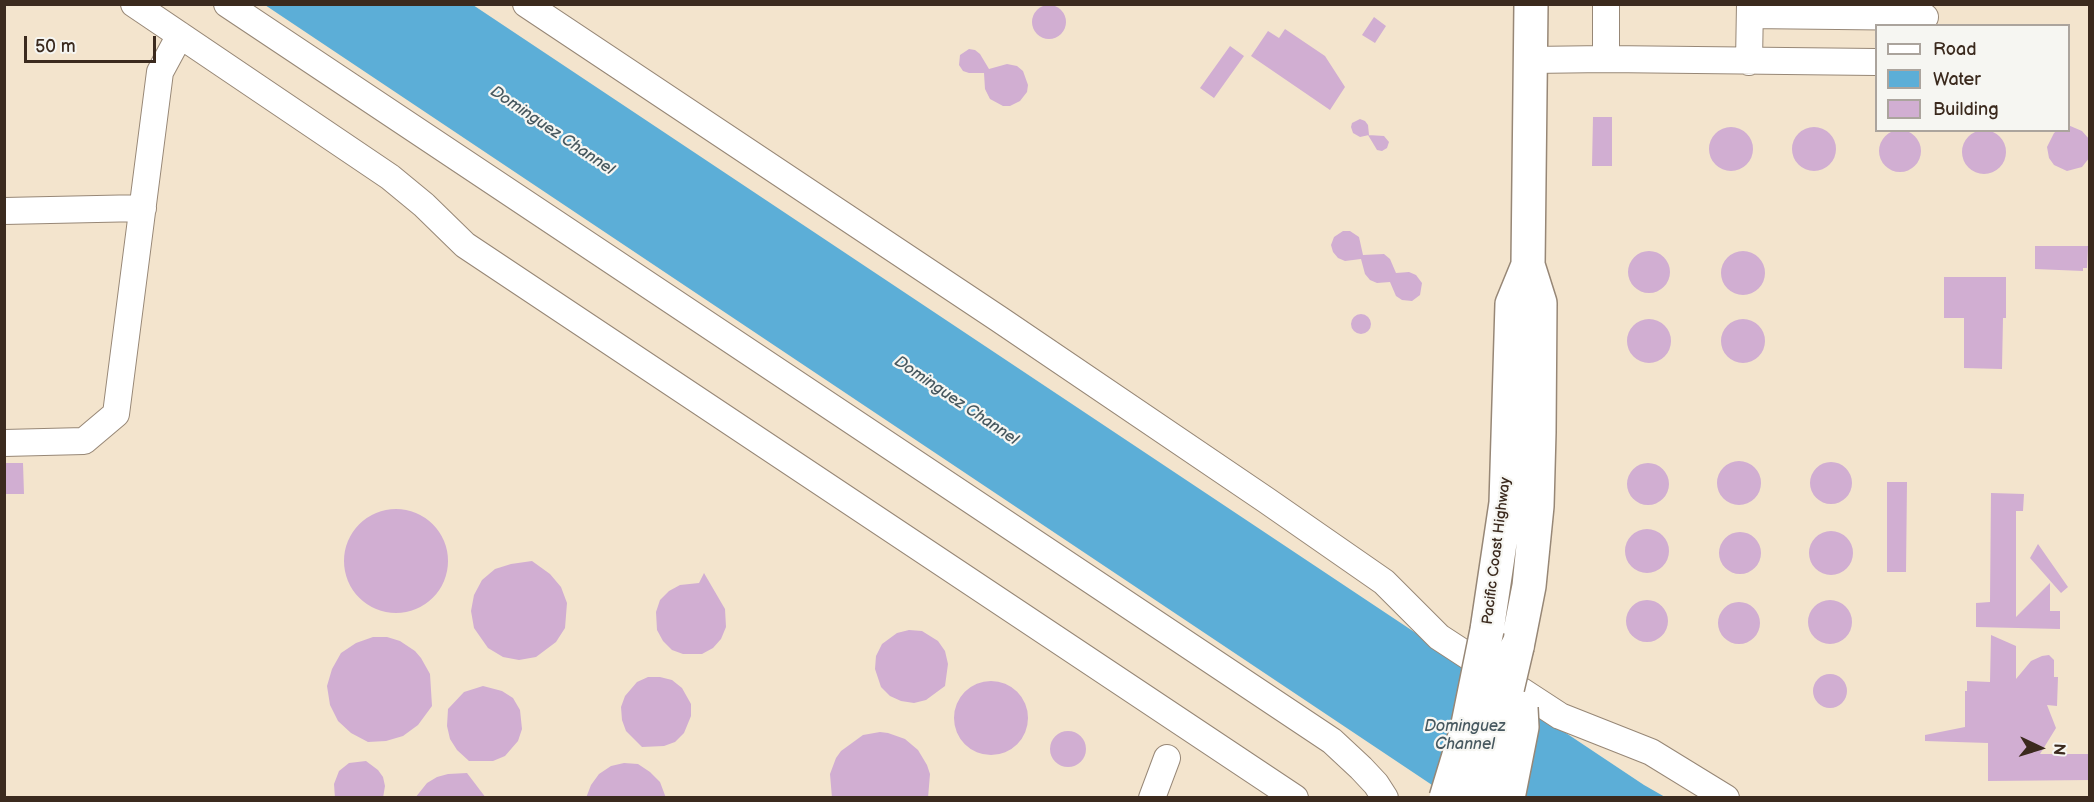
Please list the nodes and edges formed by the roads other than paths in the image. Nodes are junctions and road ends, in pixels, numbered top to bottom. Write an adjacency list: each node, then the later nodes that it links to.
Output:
1 (134, 4): 8 (lane)
2 (227, 4): 21 (lane)
3 (526, 4): 25 (lane)
4 (1531, 4): 10 (highway, Pacific Coast Highway)
5 (1606, 4): 9 (lane)
6 (1750, 10): 7 (lane); 11 (lane)
7 (1925, 16)
8 (180, 35): 13 (lane); 20 (lane)
9 (1606, 59): 10 (lane); 11 (lane)
10 (1531, 60): 15 (highway, Pacific Coast Highway)
11 (1749, 62): 12 (lane)
12 (1875, 62)
13 (143, 208): 14 (lane); 16 (lane)
14 (4, 211)
15 (1524, 432): 17 (highway, Pacific Coast Highway); 22 (highway, Pacific Coast Highway, bridge)
16 (4, 443)
17 (1518, 647): 23 (highway, Pacific Coast Highway, bridge); 24 (highway, bridge)
18 (1167, 758): 19 (lane)
19 (1152, 798)
20 (1295, 798)
21 (1384, 798)
22 (1446, 798)
23 (1478, 798)
24 (1508, 798)
25 (1726, 798)

